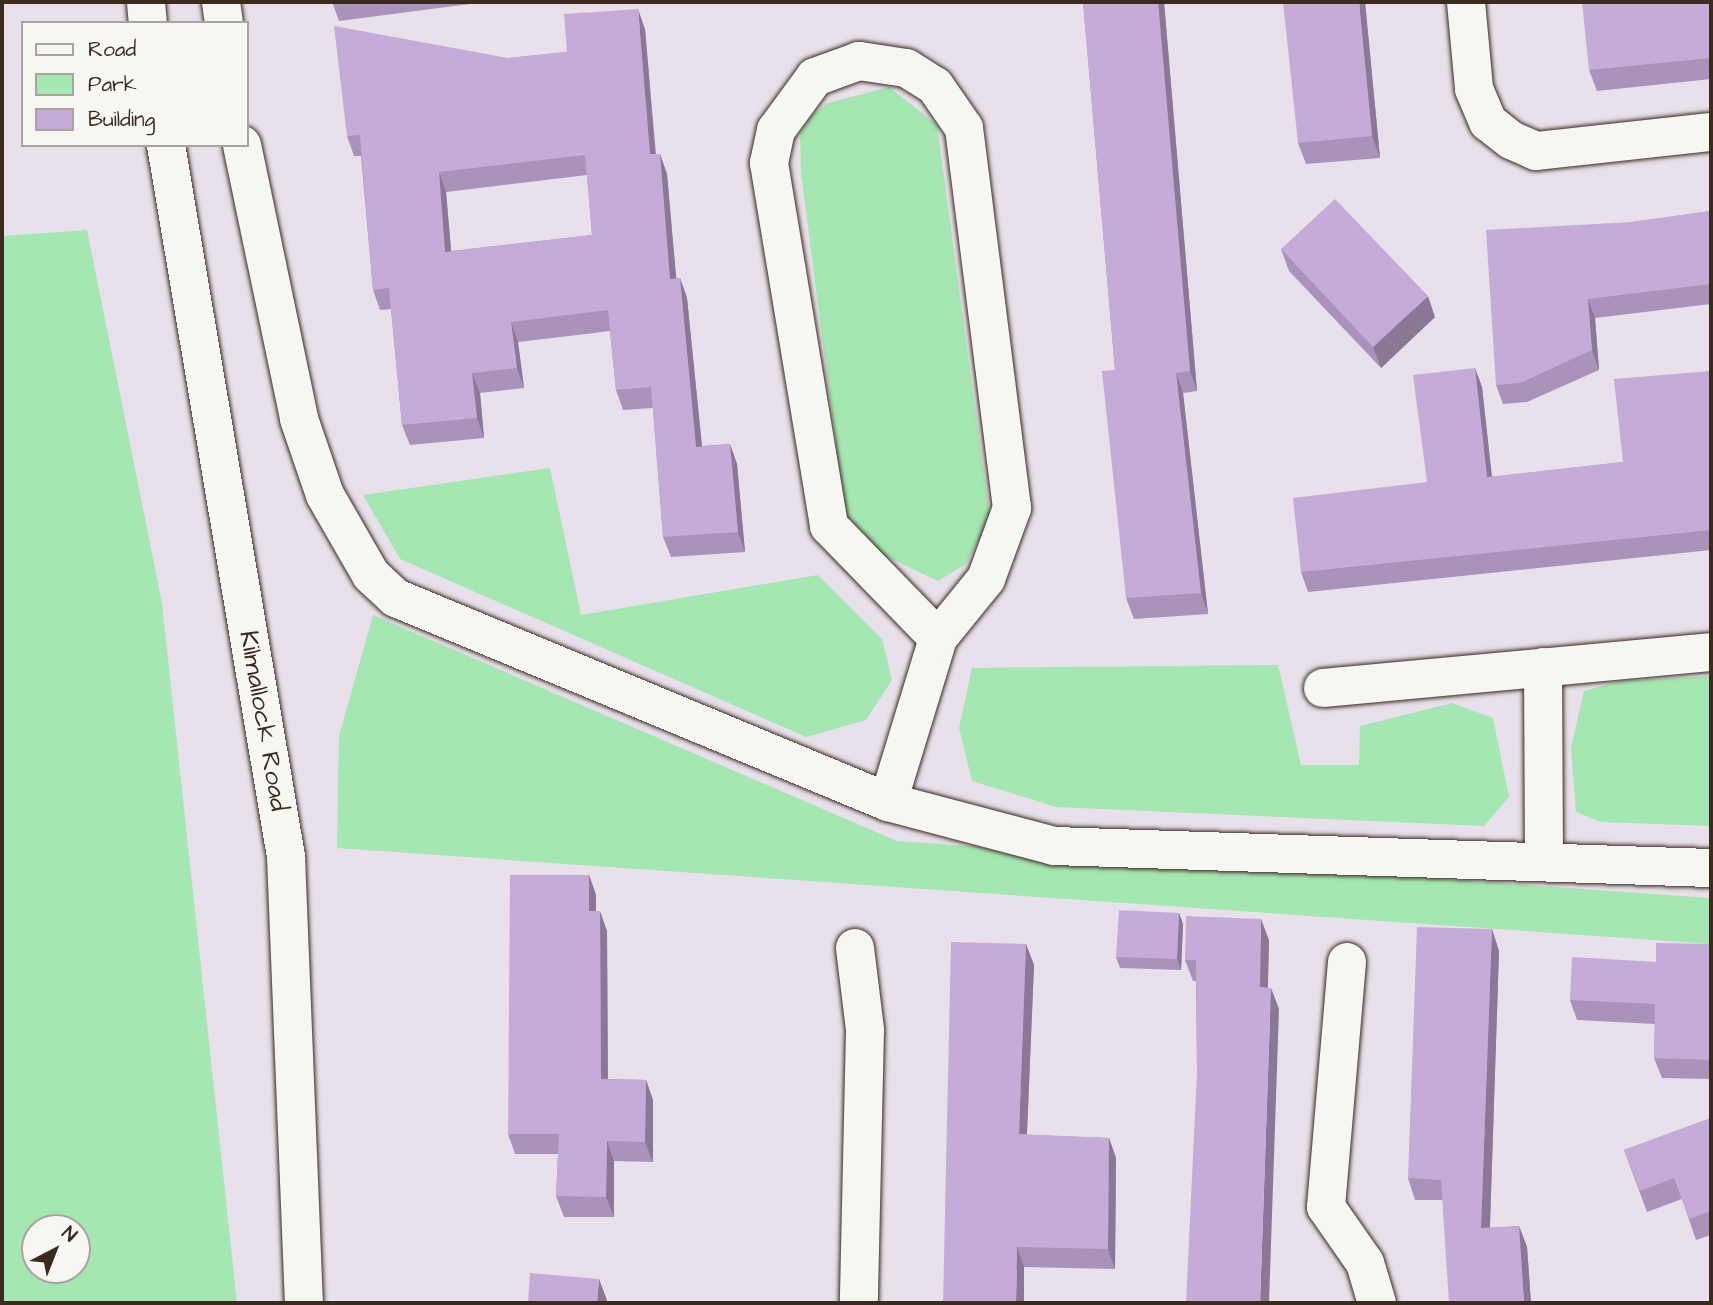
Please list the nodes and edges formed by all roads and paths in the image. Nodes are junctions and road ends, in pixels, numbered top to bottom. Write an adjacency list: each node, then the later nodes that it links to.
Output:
1 (145, 2): 4 (street)
2 (221, 2): 5 (street)
3 (1466, 2): 6 (street)
4 (148, 21)
5 (224, 21)
6 (1711, 132)
7 (166, 147): 18 (street, Kilmallock Road)
8 (242, 147): 13 (street)
9 (938, 638): 9 (street); 13 (street)
10 (1711, 652): 11 (street)
11 (1543, 667): 12 (street); 14 (street)
12 (1323, 688)
13 (888, 802): 14 (street)
14 (1544, 862): 15 (street)
15 (1711, 868)
16 (855, 948): 19 (street)
17 (1347, 962): 20 (street)
18 (304, 1303)
19 (859, 1303)
20 (1377, 1303)

